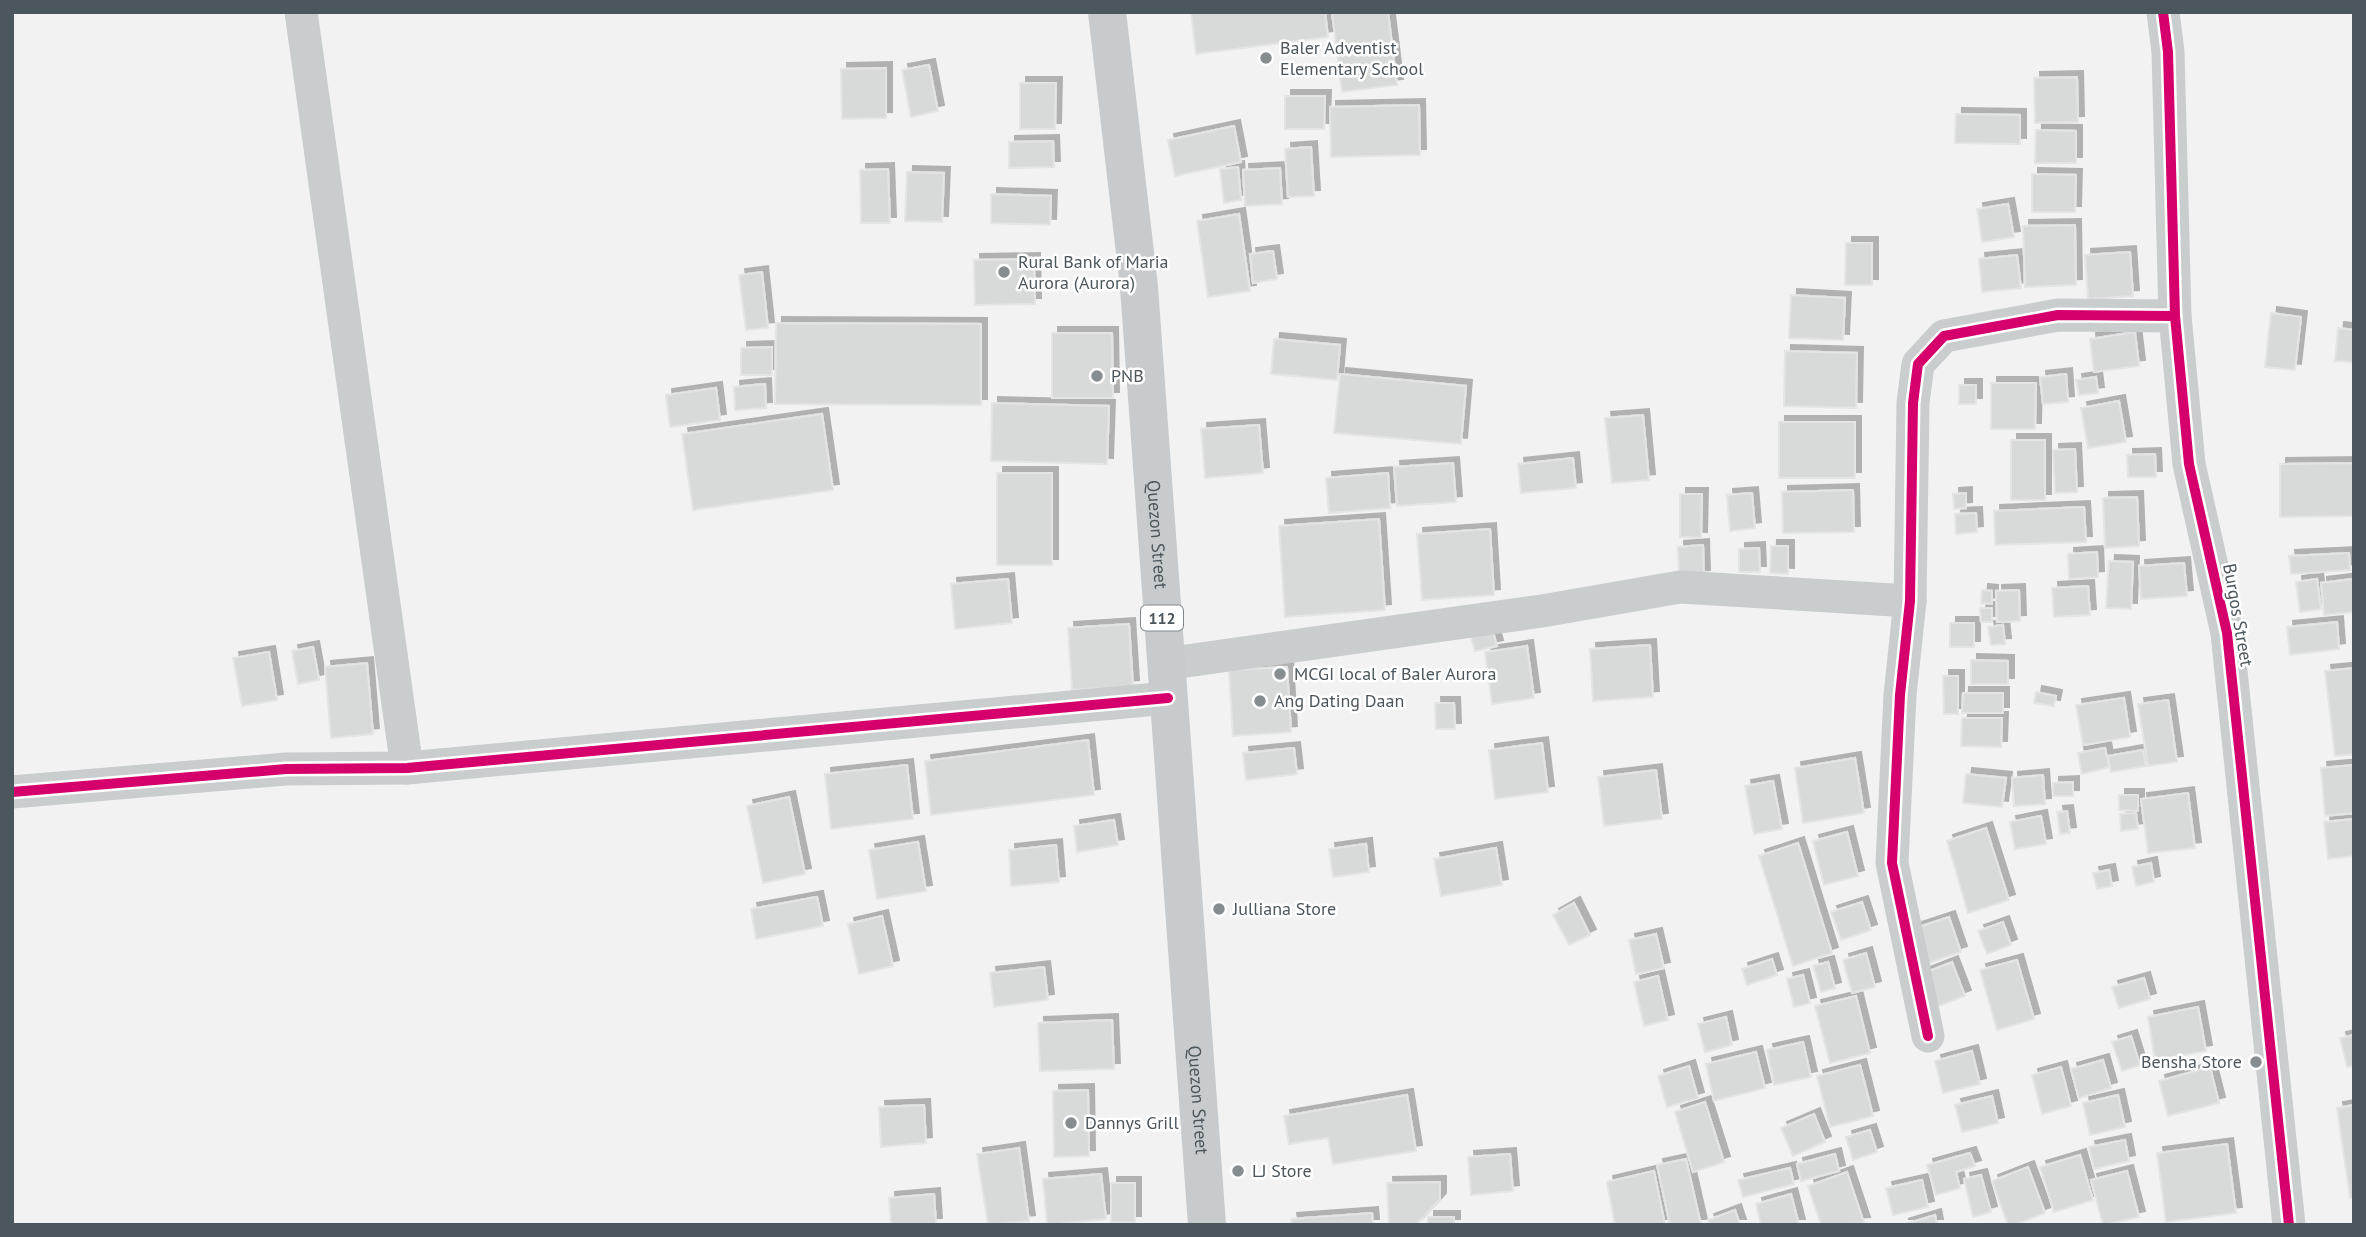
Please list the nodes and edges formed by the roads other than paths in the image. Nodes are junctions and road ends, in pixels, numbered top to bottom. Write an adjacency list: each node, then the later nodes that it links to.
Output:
1 (301, 12): 7 (street)
2 (1107, 12): 6 (main road, Quezon Street / 112)
3 (2163, 12): 4 (street, Burgos Street)
4 (2175, 316): 5 (street); 11 (street, Burgos Street)
5 (1910, 600): 6 (street); 9 (street)
6 (1166, 681): 7 (street); 10 (main road, Quezon Street / 112)
7 (407, 768): 8 (street)
8 (12, 792)
9 (1928, 1036)
10 (1207, 1225)
11 (2289, 1225)

